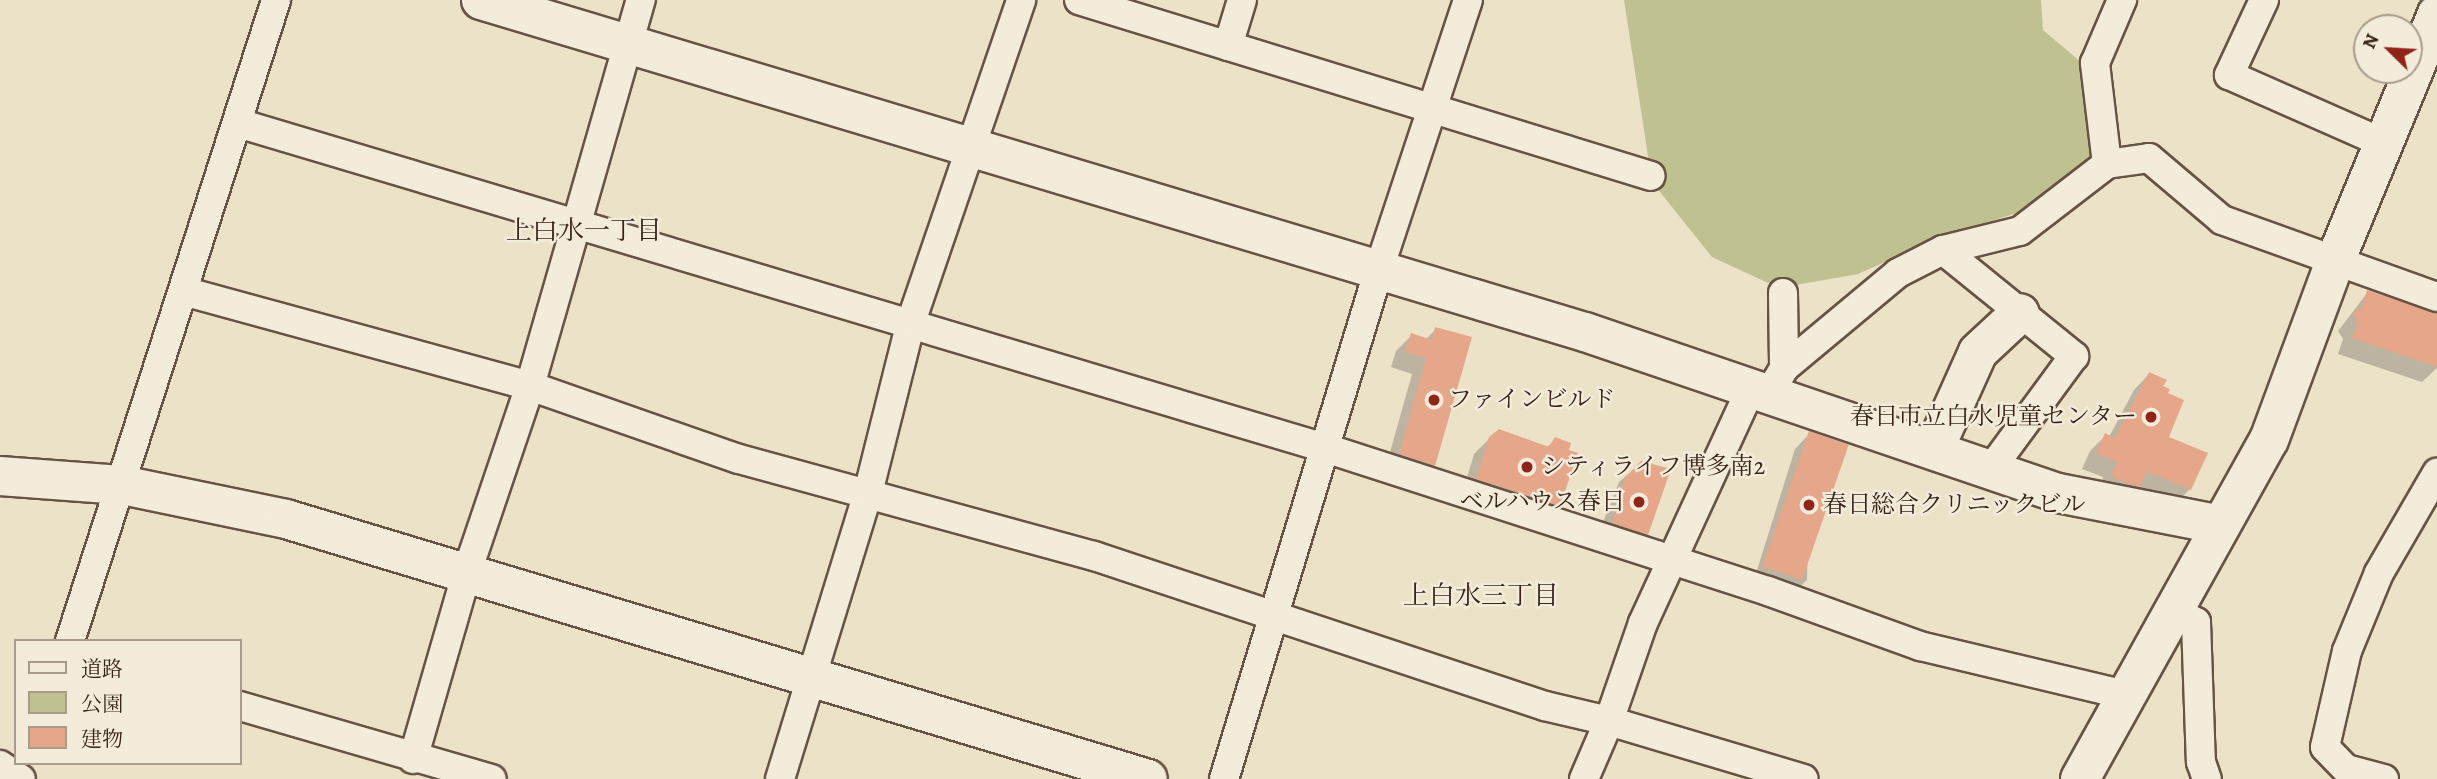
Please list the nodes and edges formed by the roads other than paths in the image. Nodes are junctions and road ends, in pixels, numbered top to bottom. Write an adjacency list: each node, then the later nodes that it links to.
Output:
1 (276, 0): 14 (street)
2 (481, 0): 11 (street)
3 (641, 0): 11 (street)
4 (1021, 0): 16 (street)
5 (1079, 0): 12 (street)
6 (1242, 0): 12 (street)
7 (1468, 0): 13 (street)
8 (2122, 0): 17 (street)
9 (2264, 0): 15 (street)
10 (2437, 15): 15 (street)
11 (626, 45): 16 (street); 19 (street)
12 (1228, 46): 13 (street)
13 (1435, 110): 18 (street); 22 (street)
14 (238, 123): 19 (street); 23 (street)
15 (2383, 143): 21 (street)
16 (972, 148): 22 (street); 27 (street)
17 (2107, 164): 20 (street); 21 (street)
18 (1651, 176)
19 (578, 223): 27 (street); 29 (street)
20 (1943, 250): 26 (street); 28 (street)
21 (2336, 259): 25 (street); 37 (street)
22 (1379, 269): 28 (street); 30 (street)
23 (183, 291): 29 (street); 35 (street)
24 (1783, 293): 28 (street)
25 (2437, 297)
26 (2020, 313): 31 (street); 32 (street)
27 (911, 322): 30 (street); 36 (street)
28 (1768, 384): 31 (street); 38 (street)
29 (530, 386): 36 (street); 39 (street)
30 (1325, 448): 38 (street); 41 (street)
31 (1934, 450): 32 (street)
32 (1991, 469): 37 (street)
33 (2437, 473): 58 (street)
34 (0, 476): 35 (street)
35 (122, 485): 39 (street); 42 (street)
36 (868, 493): 41 (street); 43 (street)
37 (2221, 525): 40 (street)
38 (1675, 561): 44 (street); 46 (street)
39 (466, 575): 43 (street); 47 (street)
40 (2173, 610): 44 (street); 57 (street)
41 (1277, 615): 46 (street); 53 (street)
42 (71, 639)
43 (810, 676): 51 (street); 52 (street)
44 (2125, 695): 56 (street)
45 (242, 707): 47 (street)
46 (1609, 721): 54 (street); 55 (street)
47 (413, 759): 50 (street)
48 (0, 765): 49 (street)
49 (21, 779)
50 (492, 779)
51 (779, 779)
52 (1148, 779)
53 (1224, 779)
54 (1584, 779)
55 (1804, 779)
56 (2080, 779)
57 (2207, 779)
58 (2384, 779)

